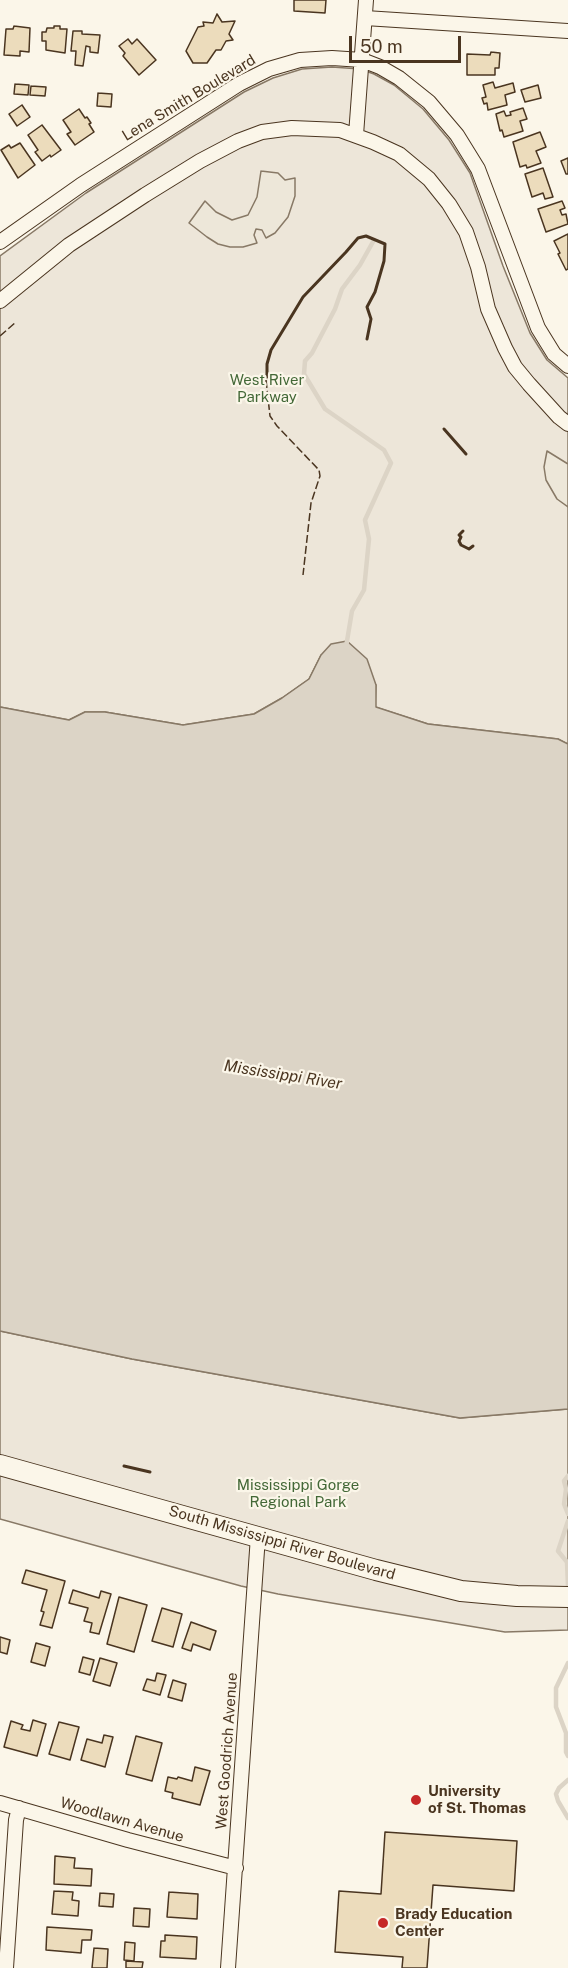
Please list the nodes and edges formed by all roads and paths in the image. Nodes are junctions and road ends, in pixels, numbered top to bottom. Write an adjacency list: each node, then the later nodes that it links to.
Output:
1 (366, 0): 2 (street)
2 (365, 18): 3 (street); 4 (street)
3 (568, 30)
4 (362, 60): 5 (street); 6 (street, Lena Smith Boulevard); 8 (street, Lena Smith Boulevard)
5 (356, 135): 7 (street); 9 (street)
6 (0, 242)
7 (0, 301)
8 (568, 366)
9 (568, 424)
10 (0, 1465): 11 (street, South Mississippi River Boulevard)
11 (258, 1536): 12 (street, South Mississippi River Boulevard); 15 (street, West Goodrich Avenue)
12 (568, 1597)
13 (0, 1803): 14 (street, Woodlawn Avenue)
14 (19, 1808): 15 (street, Woodlawn Avenue); 16 (street)
15 (236, 1868): 17 (street, West Goodrich Avenue)
16 (6, 1968)
17 (228, 1968)

